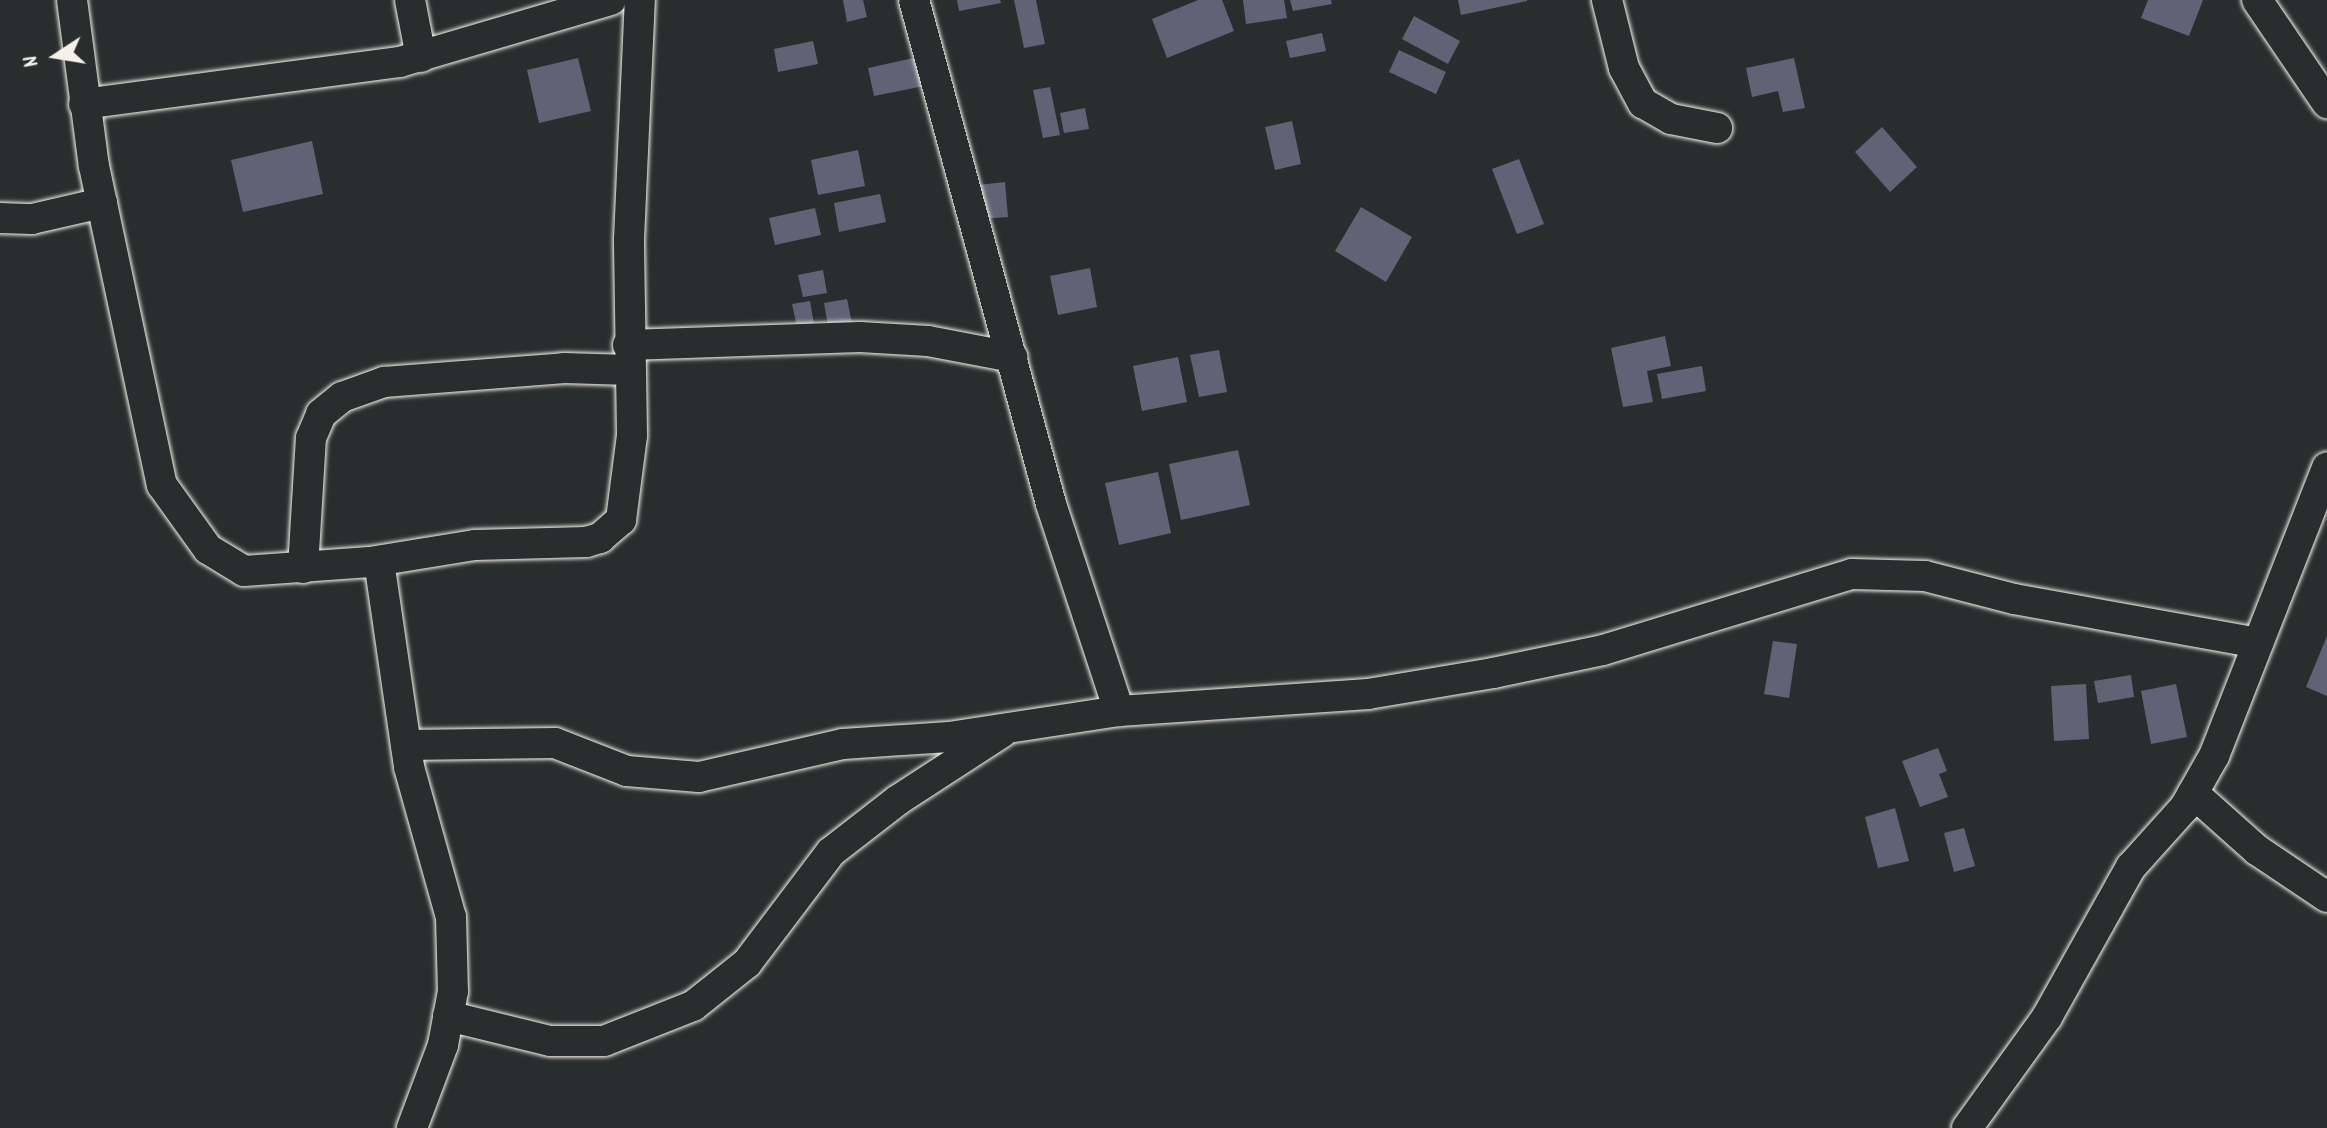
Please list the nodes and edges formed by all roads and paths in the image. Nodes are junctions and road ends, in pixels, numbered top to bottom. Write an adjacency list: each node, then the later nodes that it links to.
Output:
1 (72, 0): 10 (street)
2 (410, 0): 8 (street)
3 (611, 0): 8 (street)
4 (640, 0): 15 (street)
5 (914, 0): 14 (street)
6 (1607, 0): 11 (street)
7 (2257, 0): 9 (street)
8 (421, 57): 10 (street)
9 (2327, 103)
10 (84, 104): 12 (street)
11 (1717, 128)
12 (102, 203): 13 (street); 18 (street)
13 (0, 218)
14 (1012, 357): 15 (street); 20 (street)
15 (628, 358): 17 (street); 18 (street)
16 (2325, 476): 19 (street)
17 (379, 561): 18 (street); 22 (street)
18 (303, 568)
19 (2258, 643): 20 (street); 23 (street)
20 (1119, 711): 21 (street)
21 (1012, 726): 22 (street); 25 (street)
22 (406, 745): 25 (street)
23 (2193, 793): 24 (street); 27 (street)
24 (2327, 897)
25 (448, 1016): 26 (street)
26 (412, 1128)
27 (1967, 1128)

